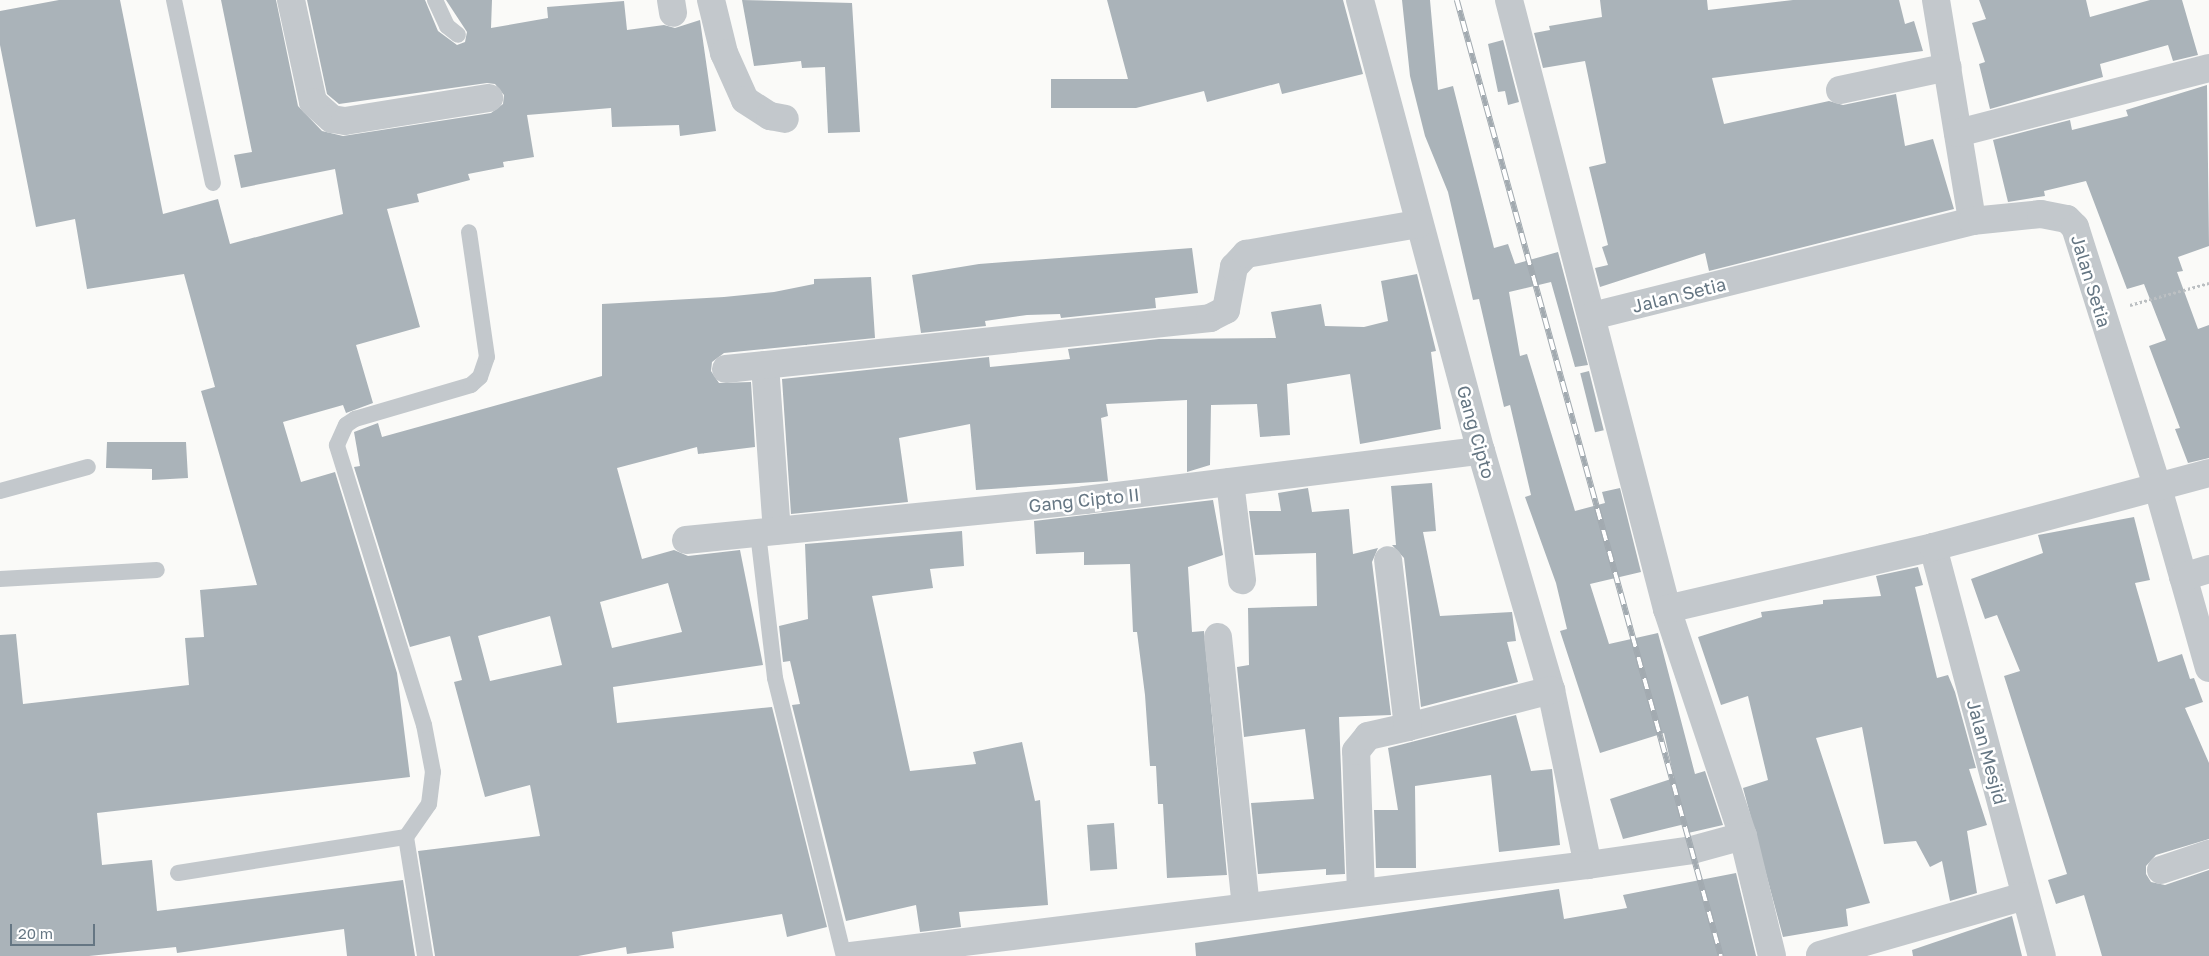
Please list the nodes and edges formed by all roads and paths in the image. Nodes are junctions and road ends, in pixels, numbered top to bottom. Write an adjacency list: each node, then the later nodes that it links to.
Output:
1 (174, 0): 15 (lane)
2 (292, 0): 12 (street)
3 (434, 0): 8 (lane)
4 (711, 0): 13 (street)
5 (1360, 0): 17 (street, Gang Cipto)
6 (1936, 0): 9 (street)
7 (1516, 1): 21 (street)
8 (458, 35)
9 (1948, 67): 11 (street); 14 (street)
10 (2209, 68): 14 (street)
11 (1840, 90)
12 (489, 98)
13 (785, 119)
14 (1958, 133): 16 (street)
15 (213, 183)
16 (1972, 221): 20 (street, Jalan Setia); 21 (street, Jalan Setia)
17 (1418, 224): 22 (street); 24 (street, Gang Cipto)
18 (469, 232): 45 (lane)
19 (2209, 283): 20 (path)
20 (2100, 313): 28 (street, Jalan Setia)
21 (1592, 316): 39 (street)
22 (765, 365): 23 (street); 30 (street)
23 (726, 369)
24 (1480, 451): 27 (street, Gang Cipto II); 42 (street, Gang Cipto)
25 (88, 467): 29 (lane)
26 (2209, 473): 28 (street)
27 (1230, 482): 30 (street, Gang Cipto II); 38 (street)
28 (2158, 488): 32 (street); 36 (street, Jalan Setia)
29 (0, 491)
30 (767, 532): 31 (street, Gang Cipto II); 55 (lane)
31 (686, 540)
32 (1933, 547): 39 (street); 51 (street, Jalan Mesjid)
33 (1388, 560): 43 (street)
34 (2209, 569): 36 (street)
35 (158, 570): 37 (lane)
36 (2183, 577): 41 (street, Jalan Setia)
37 (0, 579)
38 (1242, 580)
39 (1667, 608): 44 (street)
40 (1218, 637): 52 (street)
41 (2209, 668)
42 (1551, 690): 43 (street); 47 (street, Gang Cipto)
43 (1408, 726): 50 (street)
44 (1743, 836): 47 (street); 57 (street)
45 (406, 837): 49 (lane); 54 (lane)
46 (2209, 854): 48 (street)
47 (1588, 865): 50 (street)
48 (2161, 870)
49 (178, 873)
50 (1361, 892): 52 (street)
51 (2025, 896): 53 (street); 58 (street, Jalan Mesjid)
52 (1246, 906): 56 (street)
53 (1820, 955)
54 (425, 956)
55 (844, 956)
56 (851, 956)
57 (1772, 956)
58 (2042, 956)

